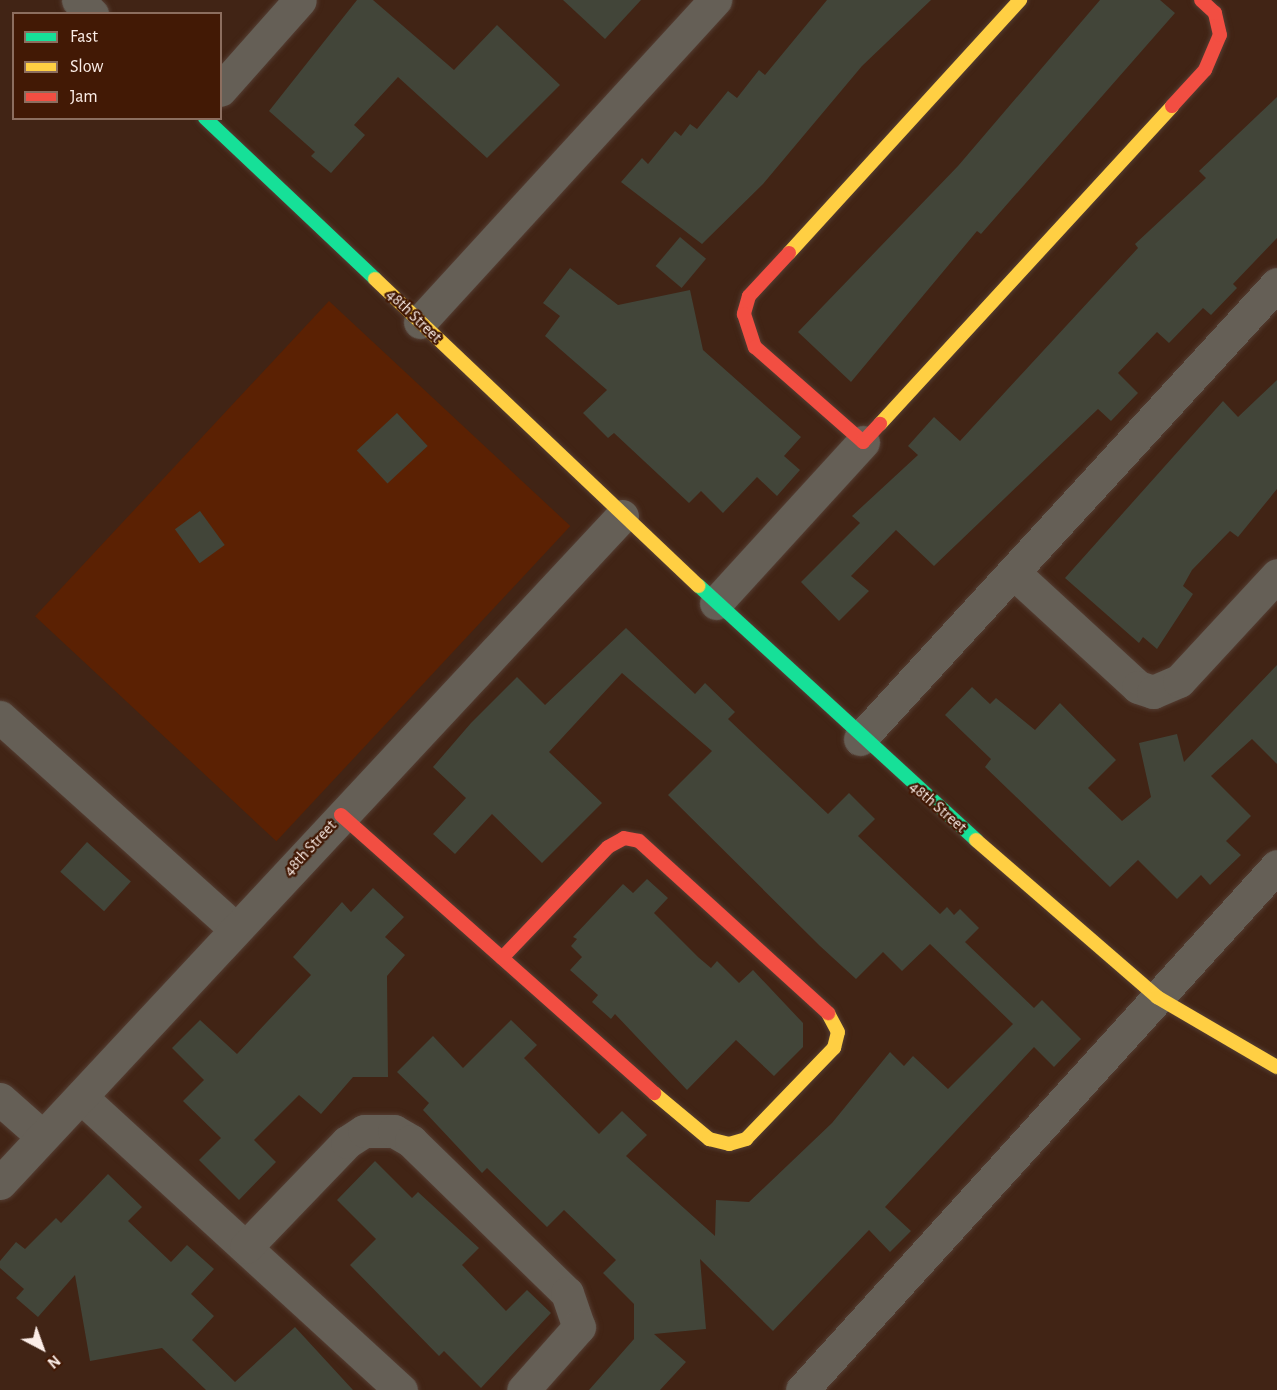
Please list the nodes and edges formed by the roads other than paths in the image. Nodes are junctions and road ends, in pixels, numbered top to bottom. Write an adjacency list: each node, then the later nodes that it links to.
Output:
1 (78, 0): 6 (street)
2 (300, 0): 7 (street)
3 (715, 0): 10 (street)
4 (1020, 0): 11 (street)
5 (1201, 0): 11 (street)
6 (90, 12)
7 (222, 88)
8 (207, 120): 10 (street, 48th Street)
9 (1277, 284): 13 (street)
10 (420, 322): 12 (street, 48th Street)
11 (863, 442): 15 (street)
12 (622, 516): 15 (street, 48th Street); 18 (street, 48th Street)
13 (1014, 573): 14 (street); 17 (street)
14 (1277, 575)
15 (716, 603): 17 (street, 48th Street)
16 (0, 717): 20 (street)
17 (860, 739): 22 (street, 48th Street)
18 (341, 815): 20 (street, 48th Street); 21 (street)
19 (1277, 866): 22 (street)
20 (234, 928): 24 (street, 48th Street)
21 (502, 958): 21 (street)
22 (1157, 997): 23 (street, 48th Street); 31 (street)
23 (1277, 1067)
24 (81, 1097): 26 (street, 48th Street); 28 (street)
25 (0, 1099): 26 (street)
26 (42, 1136): 27 (street, 48th Street)
27 (0, 1183)
28 (246, 1246): 29 (street); 30 (street)
29 (401, 1390)
30 (523, 1390)
31 (801, 1390)

